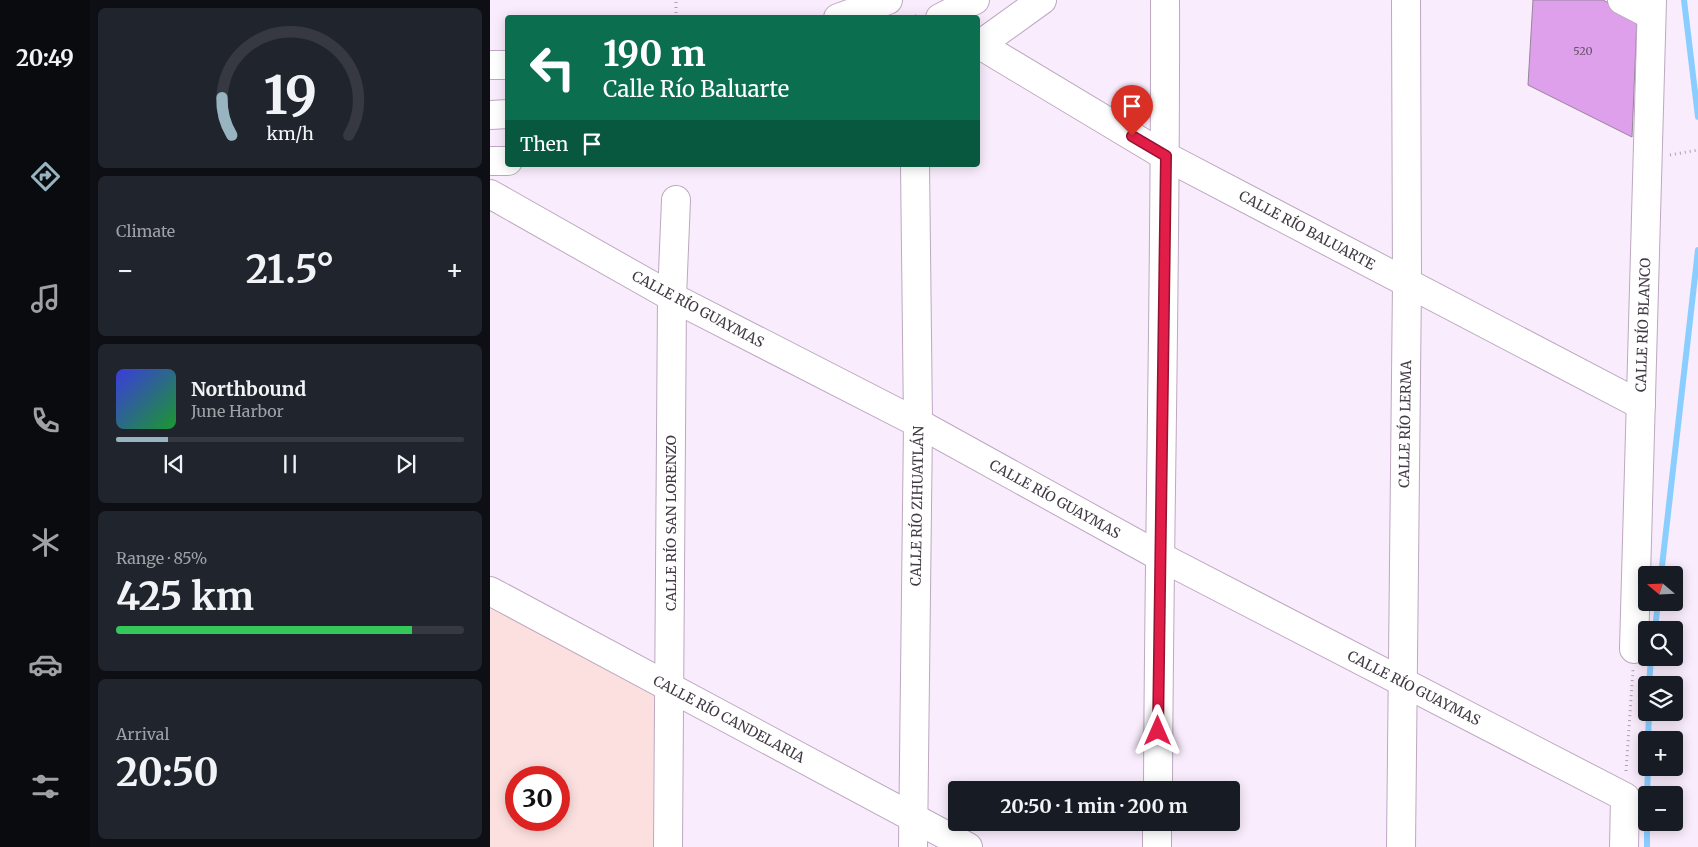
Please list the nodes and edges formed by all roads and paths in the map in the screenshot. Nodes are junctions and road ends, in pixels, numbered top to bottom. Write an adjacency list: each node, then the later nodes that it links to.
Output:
1 (676, 0): 9 (path)
2 (974, 0): 11 (street)
3 (1042, 0): 12 (street)
4 (1165, 0): 20 (street)
5 (1406, 0): 26 (street, CALLE RÍO LERMA)
6 (1622, 0): 8 (street)
7 (882, 1): 10 (street)
8 (1652, 7): 28 (street, CALLE RÍO BLANCO)
9 (676, 15)
10 (846, 15)
11 (946, 15)
12 (980, 44)
13 (980, 46): 20 (street, CALLE RÍO BALUARTE)
14 (490, 65): 15 (street)
15 (505, 65)
16 (505, 114): 17 (street)
17 (490, 115)
18 (1698, 150): 19 (path)
19 (1672, 155)
20 (1166, 156): 26 (street, CALLE RÍO BALUARTE); 30 (street)
21 (505, 161): 22 (street)
22 (490, 162)
23 (915, 167): 29 (street, CALLE RÍO ZIHUATLÁN)
24 (490, 194): 27 (street, CALLE RÍO GUAYMAS)
25 (676, 200): 27 (street, CALLE RÍO SAN LORENZO)
26 (1407, 282): 28 (street, CALLE RÍO BALUARTE); 33 (street, CALLE RÍO LERMA)
27 (672, 297): 29 (street, CALLE RÍO GUAYMAS); 34 (street, CALLE RÍO SAN LORENZO)
28 (1641, 405): 32 (street, CALLE RÍO BLANCO)
29 (918, 423): 30 (street, CALLE RÍO GUAYMAS); 37 (street, CALLE RÍO ZIHUATLÁN)
30 (1159, 556): 33 (street, CALLE RÍO GUAYMAS); 35 (street)
31 (490, 591): 34 (street, CALLE RÍO CANDELARIA)
32 (1634, 649): 36 (path)
33 (1401, 682): 36 (street, CALLE RÍO GUAYMAS); 43 (street, CALLE RÍO LERMA)
34 (670, 688): 37 (street, CALLE RÍO CANDELARIA); 39 (street, CALLE RÍO SAN LORENZO)
35 (1158, 781)
36 (1624, 797): 44 (street)
37 (914, 817): 40 (street, CALLE RÍO ZIHUATLÁN); 41 (street, CALLE RÍO CANDELARIA)
38 (1157, 831): 42 (street)
39 (668, 847)
40 (913, 847)
41 (968, 847)
42 (1157, 847)
43 (1401, 847)
44 (1624, 847)

